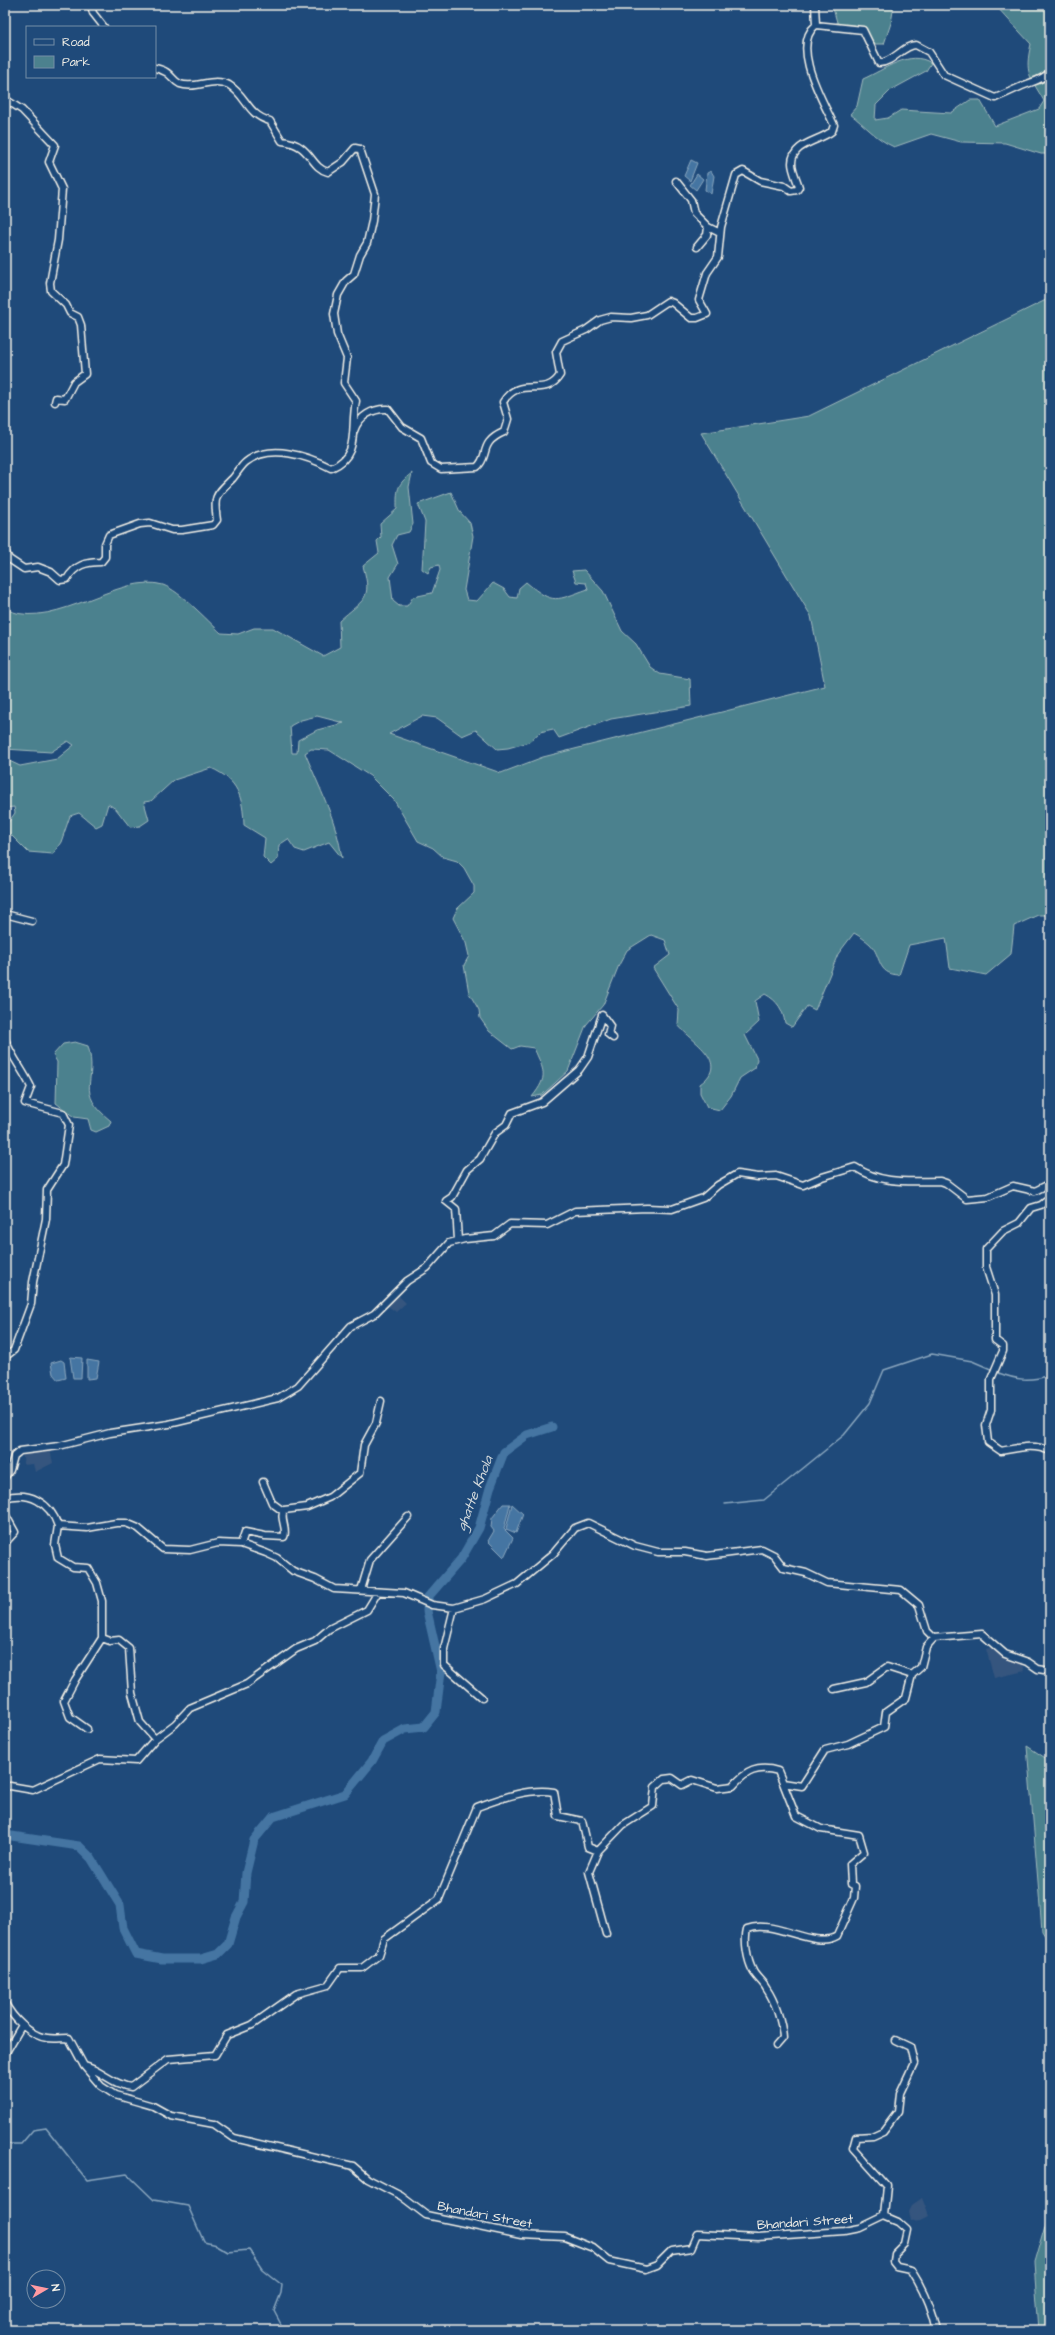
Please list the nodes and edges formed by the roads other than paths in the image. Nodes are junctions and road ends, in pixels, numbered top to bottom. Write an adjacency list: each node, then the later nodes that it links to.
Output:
1 (91, 5): 4 (street)
2 (815, 5): 3 (street)
3 (816, 25): 6 (street); 10 (street)
4 (103, 26)
5 (156, 68): 13 (street)
6 (1050, 72)
7 (5, 99): 12 (street)
8 (676, 181): 9 (street)
9 (708, 227): 10 (street); 11 (street)
10 (720, 233): 13 (street)
11 (697, 247)
12 (55, 402)
13 (352, 435): 14 (street)
14 (5, 551)
15 (5, 914): 16 (street)
16 (32, 921)
17 (613, 1038): 21 (street)
18 (5, 1039): 22 (street)
19 (1050, 1188): 21 (street)
20 (1050, 1198): 24 (street)
21 (458, 1240): 25 (street)
22 (5, 1357)
23 (381, 1401): 28 (street)
24 (1050, 1451)
25 (5, 1477)
26 (263, 1482): 28 (street)
27 (5, 1498): 31 (street)
28 (283, 1511): 33 (street)
29 (5, 1514): 32 (street)
30 (408, 1517): 34 (street)
31 (58, 1526): 33 (street); 37 (street)
32 (5, 1543)
33 (241, 1544): 34 (street)
34 (361, 1590): 35 (street)
35 (378, 1592): 36 (street); 44 (street)
36 (454, 1608): 38 (street); 42 (street)
37 (102, 1638): 43 (street); 44 (street)
38 (934, 1638): 39 (street); 40 (street)
39 (1050, 1671)
40 (912, 1675): 41 (street); 45 (street)
41 (834, 1689)
42 (482, 1698)
43 (88, 1729)
44 (155, 1739): 46 (street)
45 (783, 1783): 47 (street); 52 (street)
46 (5, 1787)
47 (598, 1851): 48 (street); 54 (street)
48 (606, 1934)
49 (5, 2002): 50 (street, Bhandari Street)
50 (22, 2025): 53 (street); 54 (street, Bhandari Street)
51 (895, 2040): 55 (street)
52 (776, 2046)
53 (5, 2054)
54 (84, 2066): 55 (street, Bhandari Street)
55 (884, 2216): 56 (street)
56 (936, 2330)

